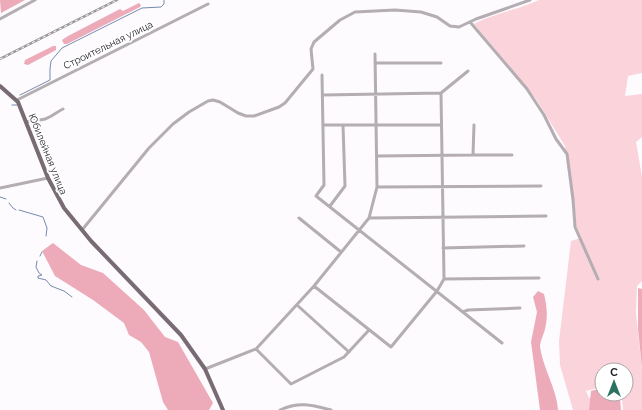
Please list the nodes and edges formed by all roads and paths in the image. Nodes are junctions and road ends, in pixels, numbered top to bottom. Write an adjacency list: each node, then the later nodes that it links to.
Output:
1 (34, 0): 4 (street)
2 (530, 0): 5 (street)
3 (208, 4): 15 (street, Строительная улица)
4 (0, 19)
5 (470, 22): 38 (street); 44 (street)
6 (375, 54): 7 (street)
7 (375, 63): 8 (street); 12 (street)
8 (441, 63)
9 (468, 71): 13 (street)
10 (322, 75): 14 (street)
11 (0, 86): 15 (main road, Юбилейная улица)
12 (376, 94): 13 (street); 14 (street); 18 (street)
13 (441, 94): 21 (street)
14 (323, 95): 19 (street)
15 (17, 100): 17 (main road, Юбилейная улица)
16 (63, 109): 17 (street)
17 (26, 122): 27 (main road, Юбилейная улица)
18 (376, 124): 20 (street); 21 (street); 26 (street)
19 (323, 125): 20 (street); 32 (street)
20 (343, 125): 32 (street)
21 (441, 125): 23 (street)
22 (474, 125): 24 (street)
23 (442, 155): 24 (street); 26 (street); 28 (street)
24 (473, 155): 25 (street)
25 (512, 155)
26 (377, 156): 30 (street)
27 (48, 178): 31 (street); 38 (main road, Юбилейная улица)
28 (442, 186): 29 (street); 30 (street); 34 (street)
29 (541, 186)
30 (377, 187): 36 (street)
31 (0, 188)
32 (330, 206): 37 (street)
33 (546, 216): 34 (street)
34 (442, 217): 36 (street); 40 (street)
35 (299, 218): 41 (street)
36 (369, 218): 37 (street)
37 (359, 229): 41 (street); 46 (street)
38 (82, 230): 54 (main road, Юбилейная улица)
39 (524, 246): 40 (street)
40 (443, 248): 43 (street)
41 (341, 252): 45 (street)
42 (539, 278): 43 (street)
43 (444, 279): 46 (street)
44 (598, 280)
45 (314, 286): 47 (street); 50 (street)
46 (437, 291): 49 (street); 50 (street)
47 (297, 305): 52 (street); 53 (street)
48 (520, 308): 49 (street)
49 (463, 312): 51 (street)
50 (369, 330): 53 (street)
51 (502, 343)
52 (256, 349): 53 (street); 54 (street)
53 (349, 352)
54 (205, 369): 55 (main road, Юбилейная улица)
55 (223, 410)
56 (280, 410): 57 (street)
57 (331, 410)

